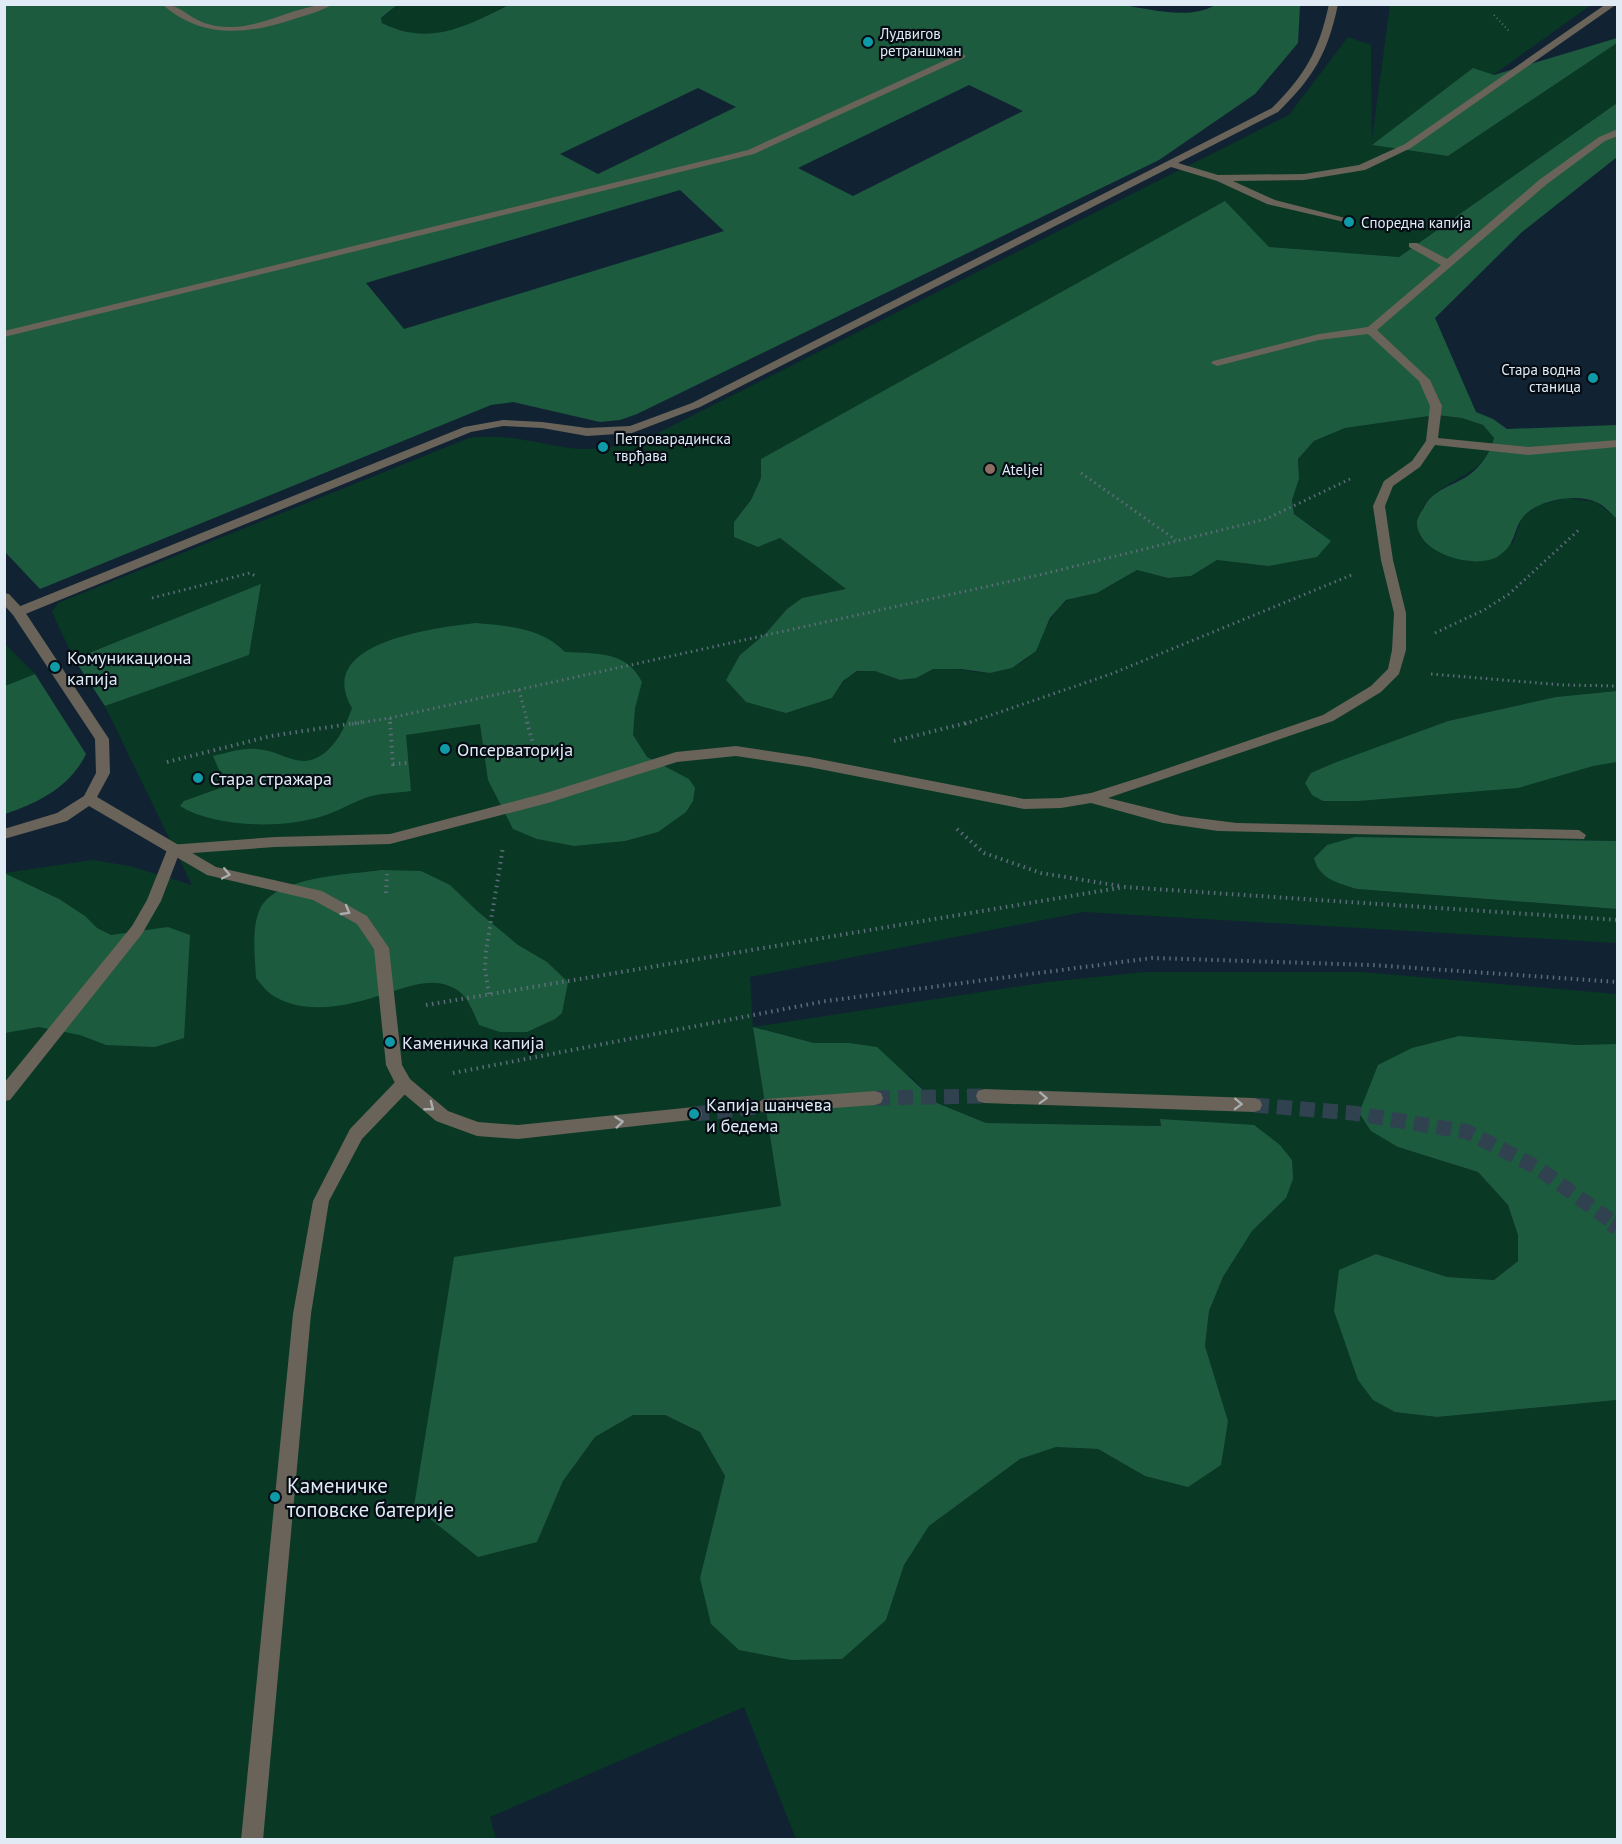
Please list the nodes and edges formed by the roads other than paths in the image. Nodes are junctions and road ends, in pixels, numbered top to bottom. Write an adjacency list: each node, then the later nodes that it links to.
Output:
1 (166, 4): 2 (street)
2 (329, 4)
3 (1334, 4): 7 (street)
4 (1613, 4): 8 (street)
5 (961, 56): 13 (street)
6 (1617, 132): 11 (street)
7 (1171, 164): 8 (street); 18 (street)
8 (1216, 178): 9 (street)
9 (1348, 222)
10 (1413, 245): 11 (street)
11 (1447, 264): 12 (street)
12 (1371, 330): 14 (street); 15 (street)
13 (4, 334)
14 (1217, 363)
15 (1432, 441): 16 (street); 19 (street)
16 (1617, 443)
17 (4, 597): 18 (street)
18 (18, 612): 20 (street)
19 (1091, 798): 22 (street); 23 (street)
20 (88, 799): 21 (street); 23 (street)
21 (4, 834)
22 (1579, 835)
23 (174, 849): 24 (street, one-way to 24); 25 (street)
24 (404, 1084): 30 (street, one-way to 30); 31 (street)
25 (4, 1095)
26 (984, 1095): 28 (street, one-way to 28)
27 (875, 1098): 29 (street)
28 (1254, 1105)
29 (766, 1106)
30 (694, 1114)
31 (252, 1839)

